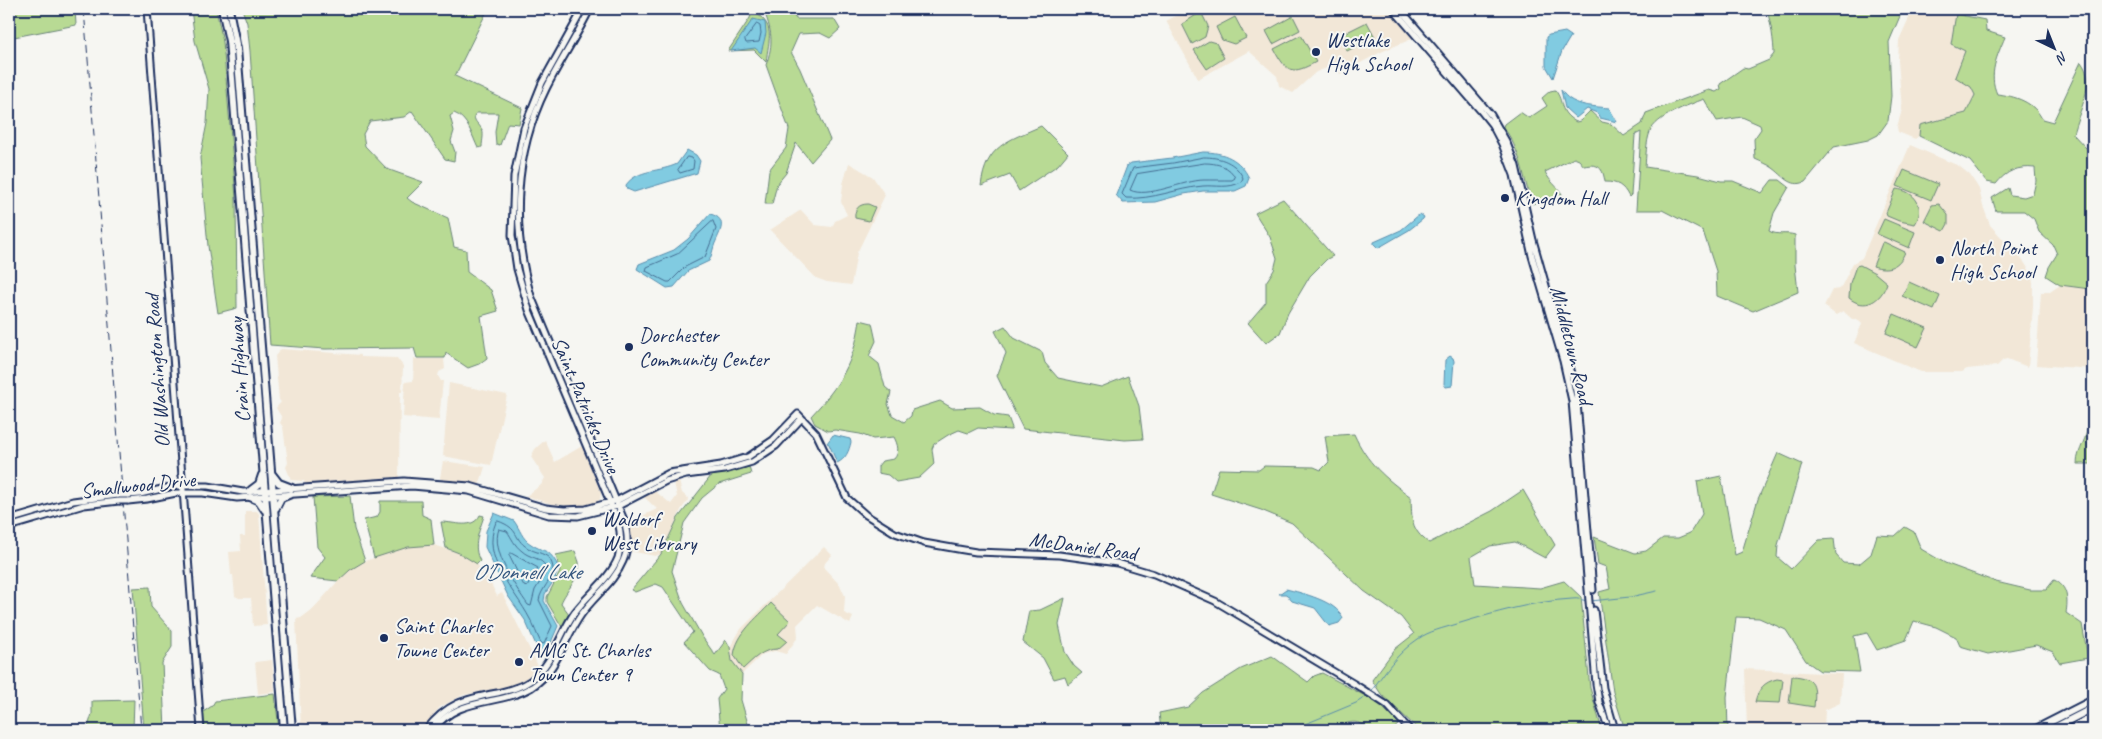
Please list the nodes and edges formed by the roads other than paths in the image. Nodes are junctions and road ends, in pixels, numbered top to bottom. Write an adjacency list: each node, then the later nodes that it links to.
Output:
1 (147, 9): 19 (main road, Old Washington Road)
2 (222, 9): 9 (highway, Crain Highway)
3 (229, 9): 9 (highway, Crain Highway)
4 (583, 9): 8 (main road, Saint Patricks Drive)
5 (590, 9): 10 (main road, Saint Patricks Drive)
6 (1393, 9): 39 (main road, Middletown Road)
7 (1400, 9): 39 (main road, Middletown Road)
8 (515, 168): 10 (main road); 20 (main road, Saint Patricks Drive)
9 (244, 180): 11 (highway, Crain Highway)
10 (519, 185): 21 (main road, Saint Patricks Drive)
11 (251, 272): 14 (highway, Crain Highway); 15 (highway, Crain Highway)
12 (800, 416): 13 (main road); 16 (main road); 50 (main road, McDaniel Road)
13 (731, 463): 16 (main road); 18 (main road)
14 (264, 464): 25 (highway, Crain Highway); 27 (highway)
15 (271, 471): 22 (highway); 23 (highway, Crain Highway)
16 (686, 475): 17 (main road)
17 (674, 478): 18 (main road); 30 (main road)
18 (650, 482): 26 (main road)
19 (182, 486): 24 (main road, Old Washington Road); 27 (main road, Smallwood Drive); 29 (main road, Smallwood Drive)
20 (604, 488): 31 (main road, Saint Patricks Drive); 32 (main road)
21 (610, 488): 26 (main road); 31 (main road, Saint Patricks Drive)
22 (292, 491): 23 (main road, Smallwood Drive); 32 (main road); 33 (highway); 34 (main road)
23 (273, 492): 25 (main road, Smallwood Drive); 33 (highway, Crain Highway)
24 (183, 493): 27 (main road, Smallwood Drive); 29 (main road, Smallwood Drive); 45 (main road, Old Washington Road)
25 (265, 493): 27 (main road, Smallwood Drive); 35 (highway, Crain Highway)
26 (632, 493): 31 (main road)
27 (251, 494): 35 (highway)
28 (119, 498): 29 (main road, Smallwood Drive, bridge); 36 (main road, Smallwood Drive); 38 (main road, Smallwood Drive)
29 (128, 498)
30 (632, 499): 31 (main road); 37 (main road)
31 (614, 504): 32 (main road); 34 (main road); 37 (main road, Saint Patricks Drive)
32 (592, 508)
33 (274, 511): 47 (highway, Crain Highway)
34 (600, 512): 37 (main road)
35 (267, 516): 46 (highway, Crain Highway)
36 (9, 520)
37 (621, 521): 41 (main road, Saint Patricks Drive); 42 (main road, Saint Patricks Drive)
38 (9, 527)
39 (1591, 595): 40 (main road, Middletown Road)
40 (1592, 608): 51 (main road, Middletown Road); 52 (main road, Middletown Road)
41 (575, 612): 42 (main road); 48 (main road, Saint Patricks Drive)
42 (569, 634): 49 (main road, Saint Patricks Drive)
43 (2093, 700): 53 (highway)
44 (2093, 708): 54 (highway)
45 (201, 730)
46 (284, 730)
47 (292, 730)
48 (427, 730)
49 (433, 730)
50 (1410, 730)
51 (1609, 730)
52 (1615, 730)
53 (2034, 730)
54 (2050, 730)

